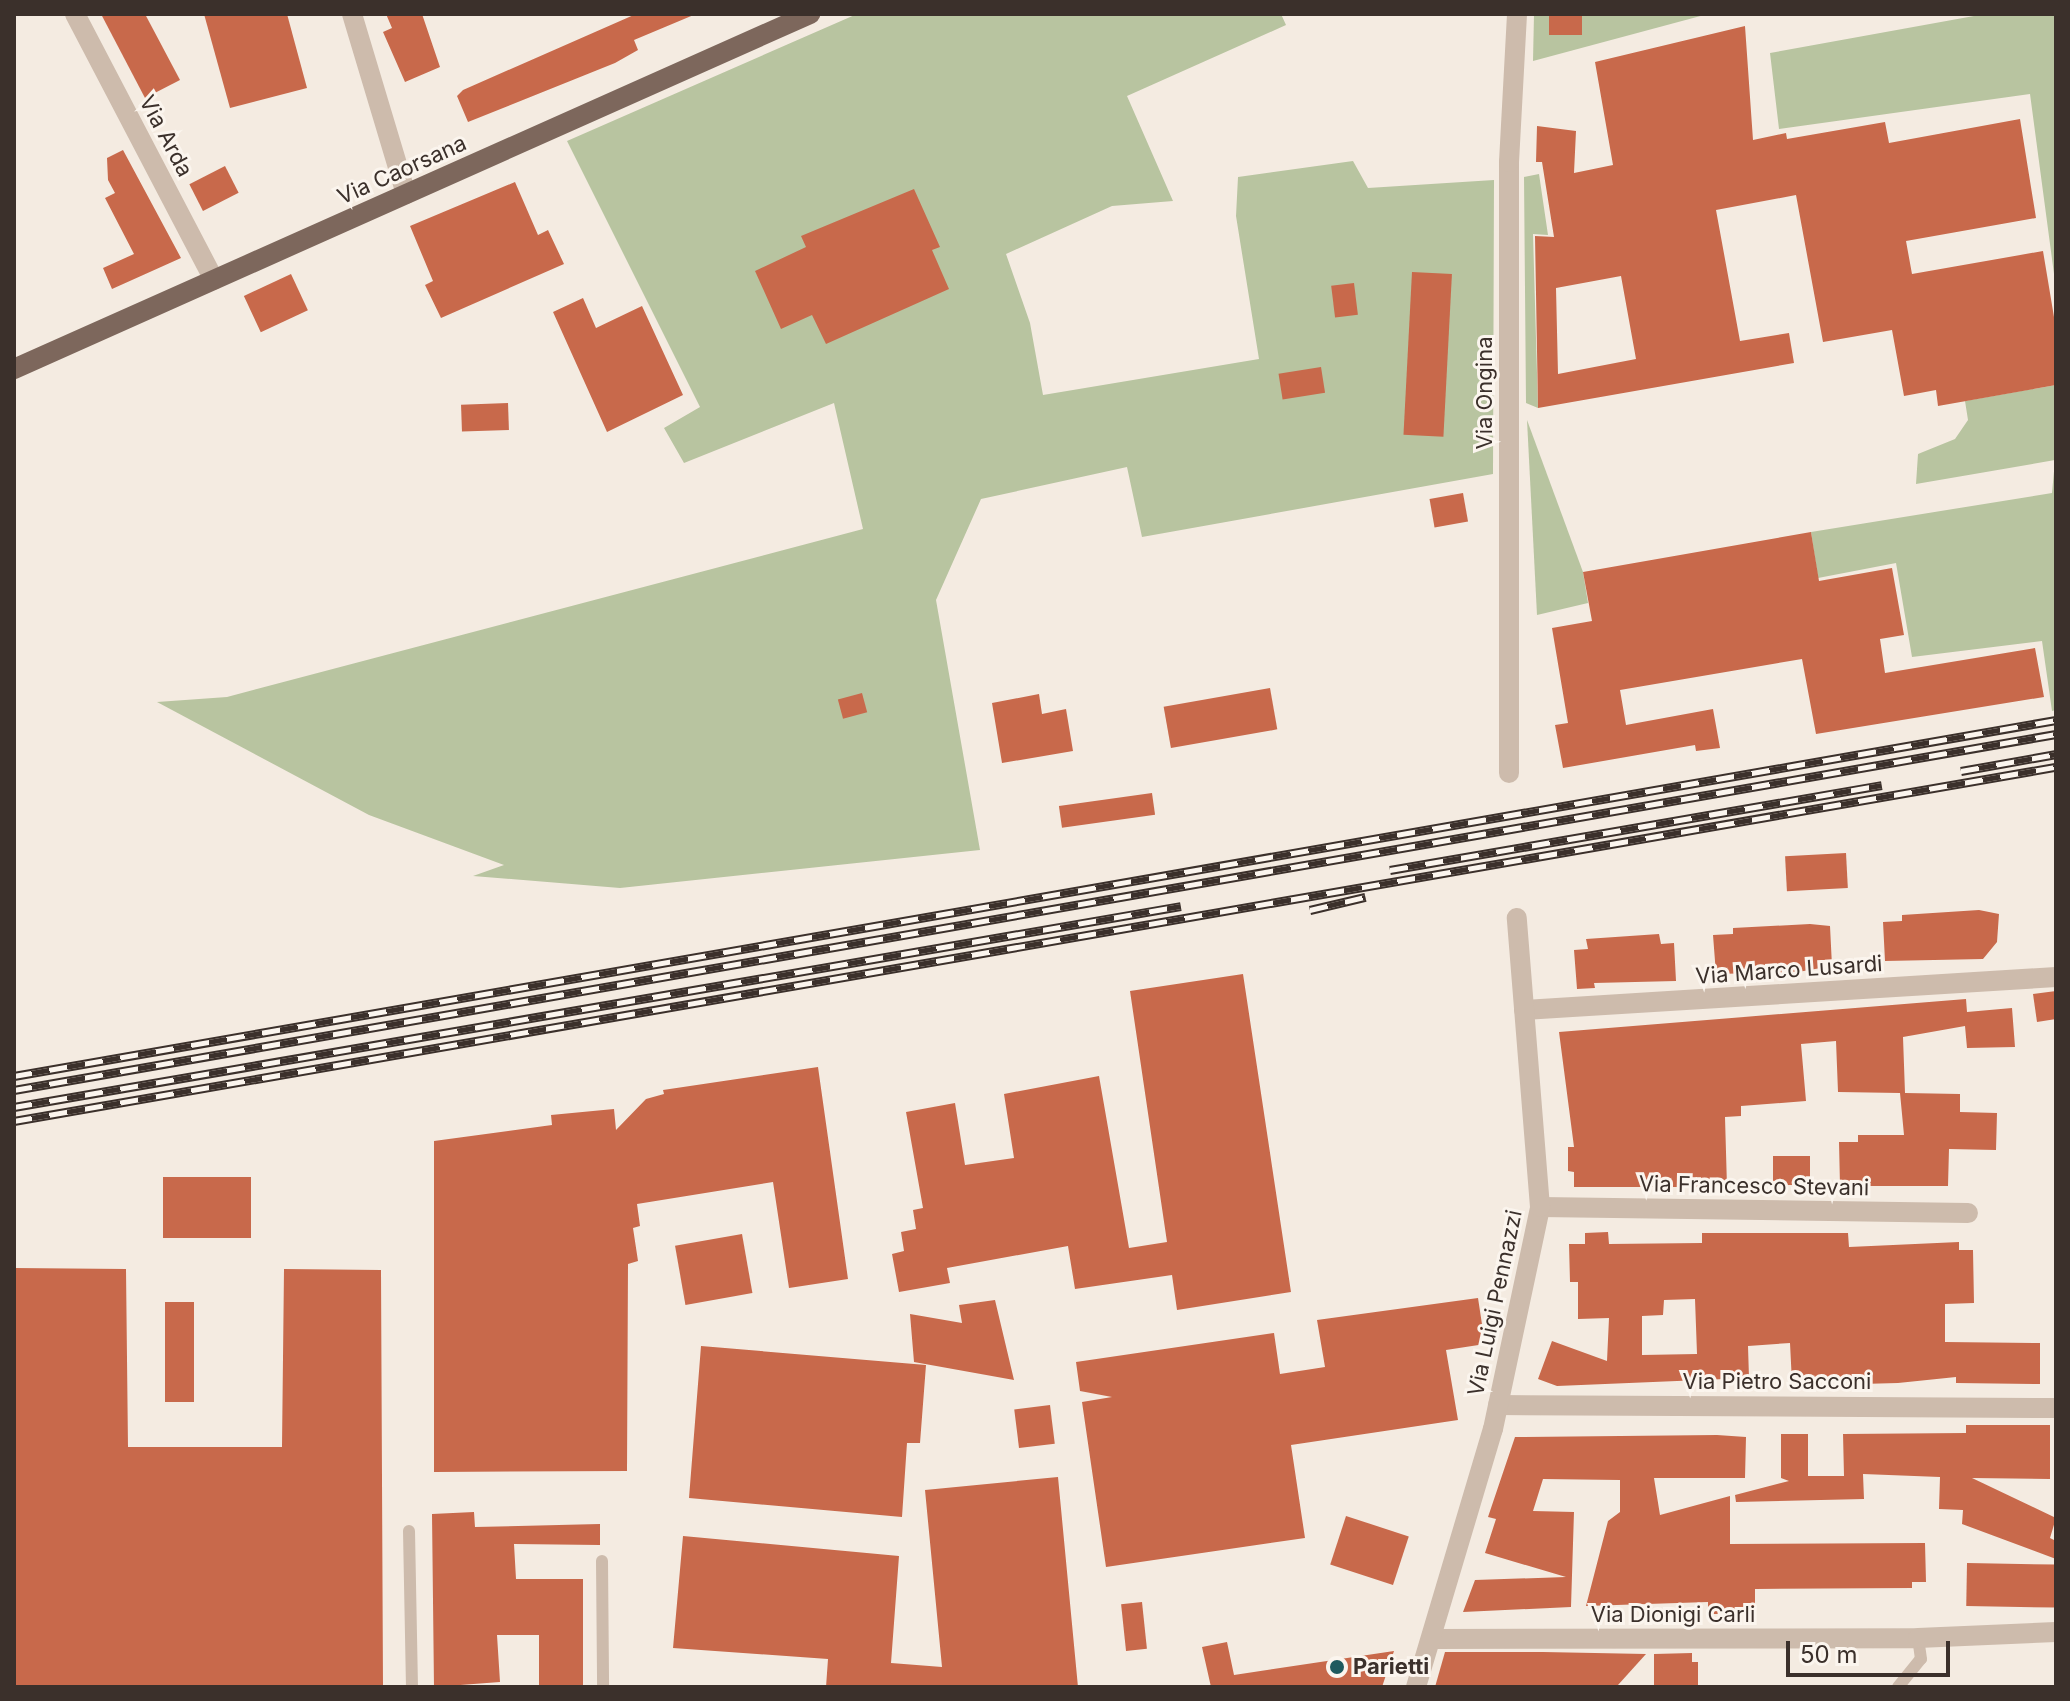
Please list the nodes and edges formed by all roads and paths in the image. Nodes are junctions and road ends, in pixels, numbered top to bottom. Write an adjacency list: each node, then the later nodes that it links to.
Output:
1 (75, 14): 6 (street, Via Arda)
2 (352, 14): 5 (street)
3 (810, 14): 5 (main road, Via Caorsana)
4 (1517, 14): 8 (street, Via Ongina)
5 (406, 194): 6 (main road, Via Caorsana)
6 (214, 280): 7 (main road, Via Caorsana)
7 (14, 369)
8 (1509, 773)
9 (1517, 918): 11 (street, Via Luigi Pennazzi)
10 (2056, 977): 11 (street, Via Marco Lusardi)
11 (1524, 1010): 12 (street, Via Luigi Pennazzi)
12 (1540, 1207): 13 (street, Via Francesco Stevani); 14 (street, Via Luigi Pennazzi)
13 (1968, 1213)
14 (1498, 1405): 15 (street, Via Pietro Sacconi); 20 (street, Via Luigi Pennazzi)
15 (2056, 1408)
16 (409, 1531): 21 (lane)
17 (602, 1561): 22 (lane)
18 (2056, 1632): 19 (street, Via Dionigi Carli)
19 (1918, 1638): 20 (street, Via Dionigi Carli); 24 (lane)
20 (1434, 1639): 23 (street, Via Luigi Pennazzi)
21 (412, 1687)
22 (603, 1687)
23 (1416, 1687)
24 (1898, 1687)

